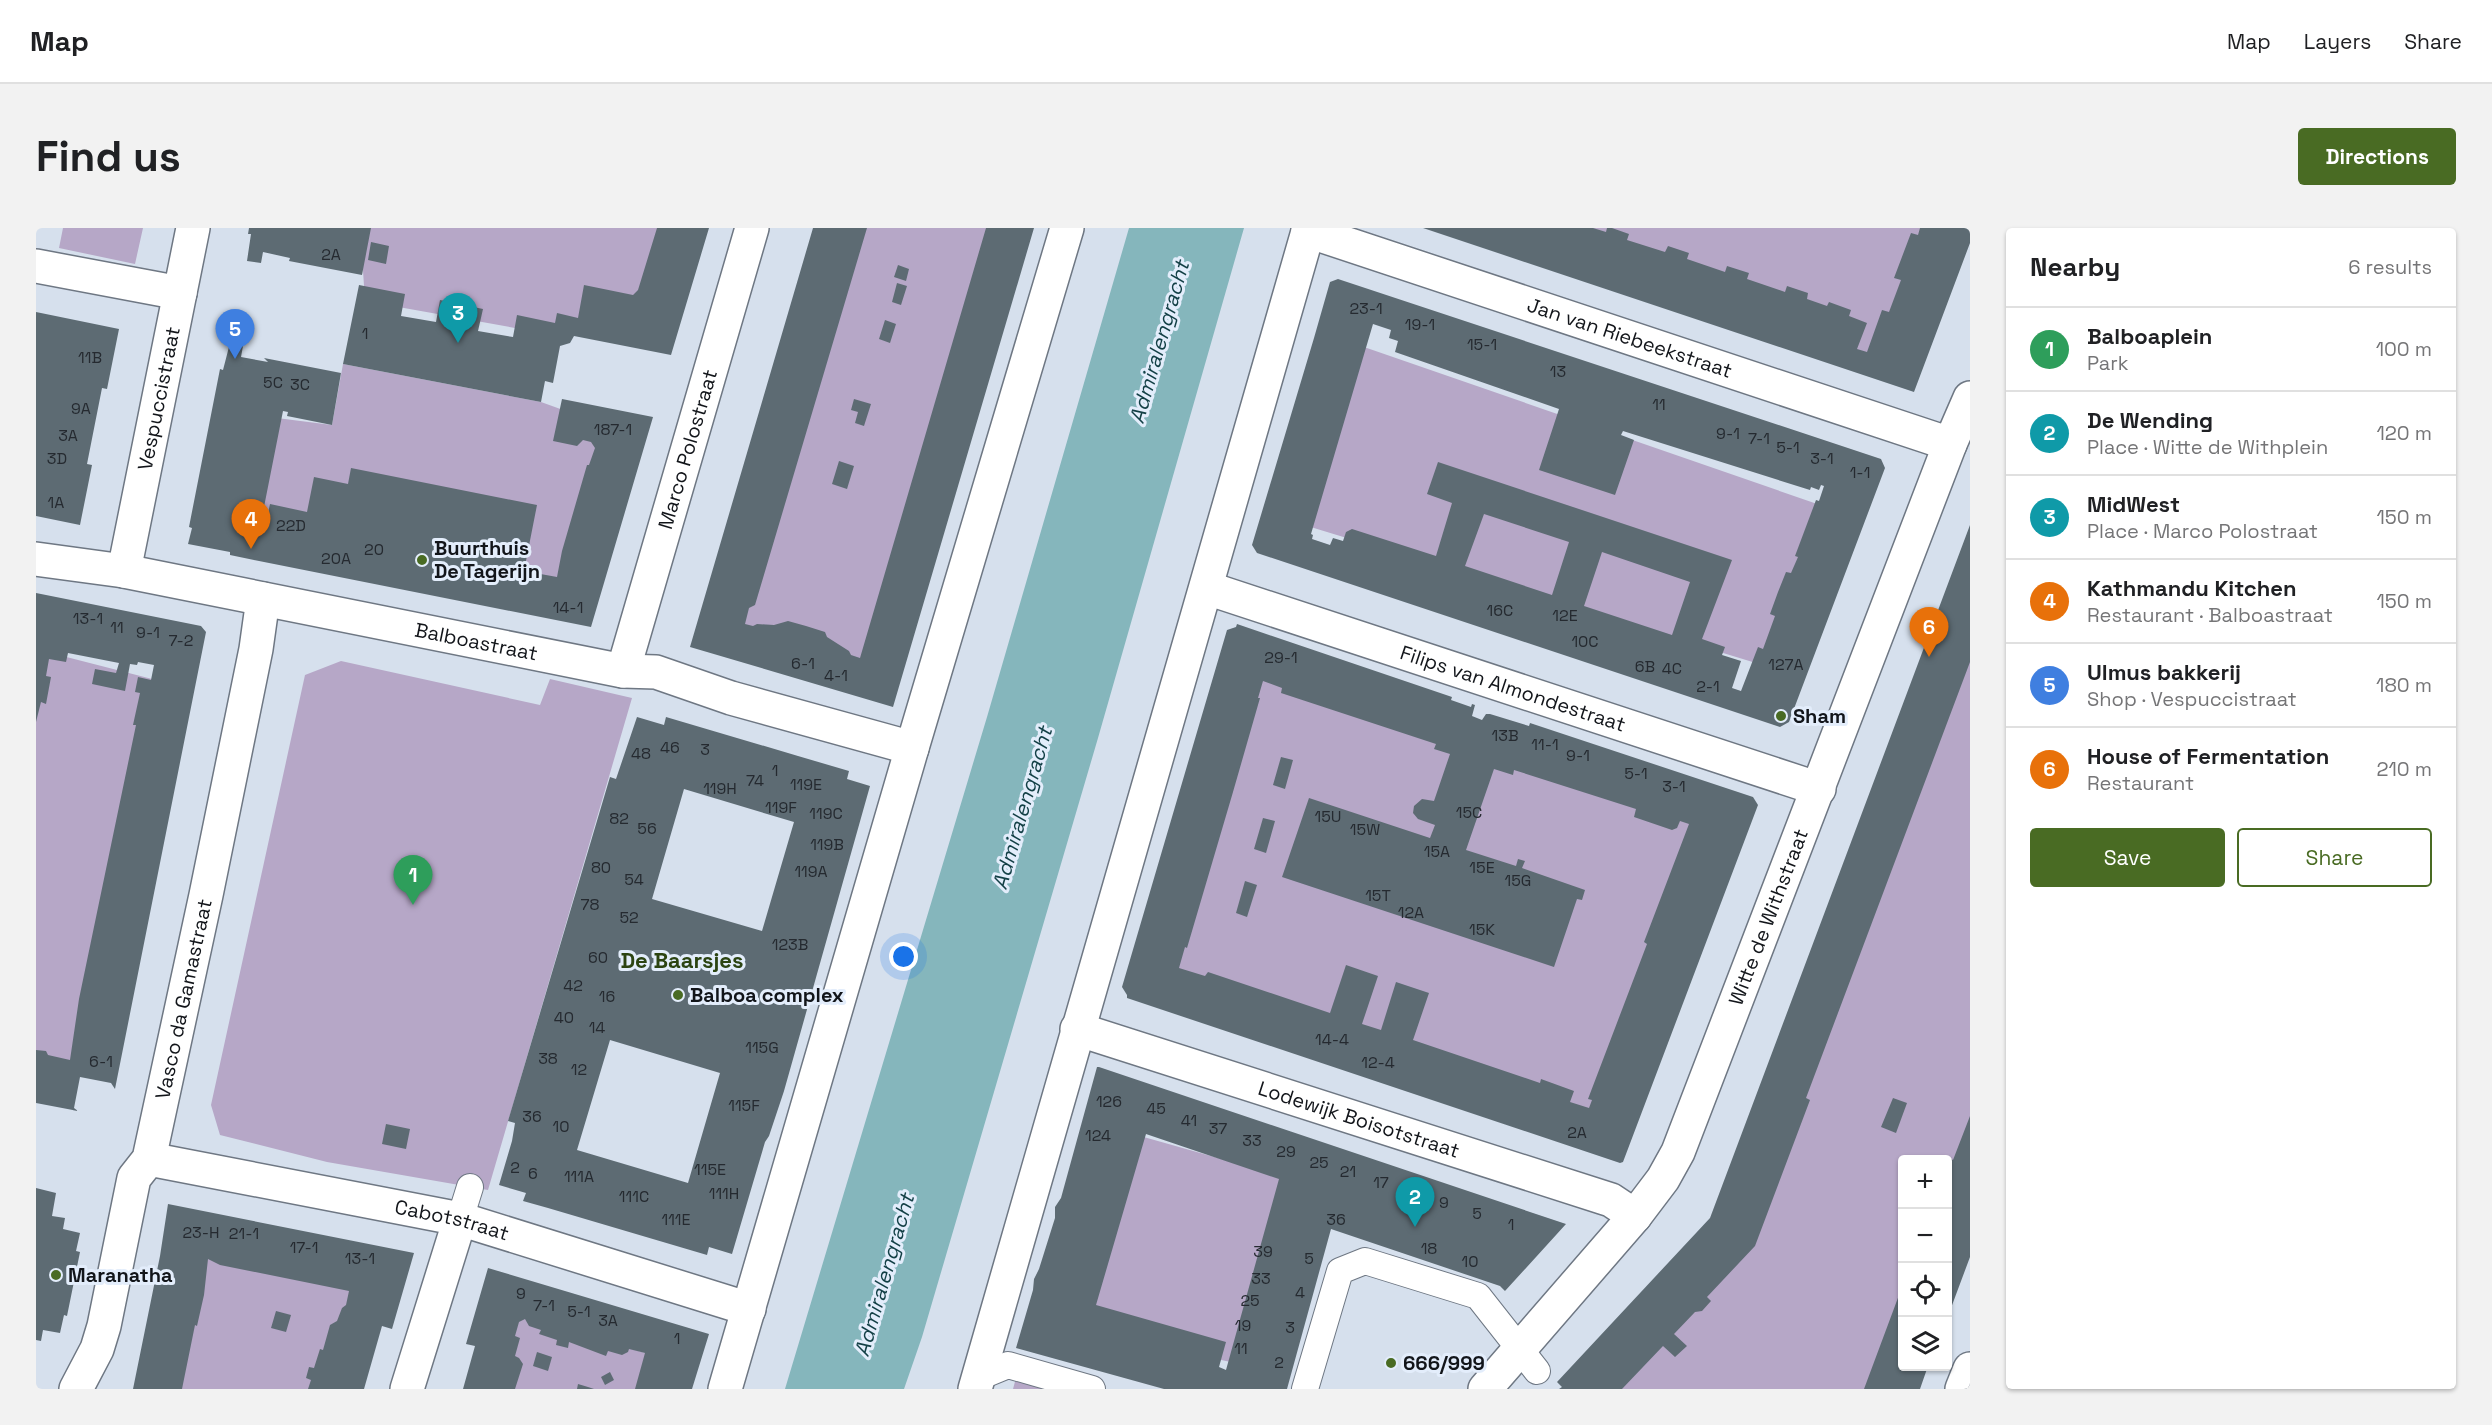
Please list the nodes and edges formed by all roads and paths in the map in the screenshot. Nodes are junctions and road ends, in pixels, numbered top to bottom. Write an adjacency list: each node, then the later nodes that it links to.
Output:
1 (193, 228): 6 (street, Vespuccistraat)
2 (752, 228): 13 (street, Marco Polostraat)
3 (1067, 228): 14 (street)
4 (1309, 230): 8 (street, Jan van Riebeekstraat); 11 (street)
5 (36, 266): 6 (street)
6 (180, 293): 10 (street, Vespuccistraat)
7 (1970, 398): 8 (street, Witte de Withstraat)
8 (1950, 444): 15 (street, Witte de Withstraat)
9 (36, 559): 10 (street, Balboastraat)
10 (124, 571): 12 (street, Balboastraat)
11 (1207, 588): 15 (street, Filips van Almondestraat); 16 (street)
12 (263, 600): 13 (street, Balboastraat); 17 (street, Vasco da Gamastraat)
13 (623, 670): 14 (street, Balboastraat)
14 (912, 748): 21 (street)
15 (1819, 789): 19 (street, Witte de Withstraat)
16 (1077, 1029): 19 (street, Lodewijk Boisotstraat); 24 (street)
17 (149, 1158): 20 (street, Cabotstraat); 25 (street, Vasco da Gamastraat)
18 (470, 1187): 20 (street)
19 (1635, 1216): 22 (street, Witte de Withstraat)
20 (460, 1218): 21 (street, Cabotstraat); 26 (street)
21 (749, 1309): 27 (street)
22 (1521, 1350): 29 (street); 30 (street, Witte de Withstraat)
23 (1970, 1369): 31 (street)
24 (977, 1383): 28 (street)
25 (76, 1389)
26 (407, 1389)
27 (725, 1389)
28 (1092, 1389)
29 (1305, 1389)
30 (1485, 1389)
31 (1962, 1389)

